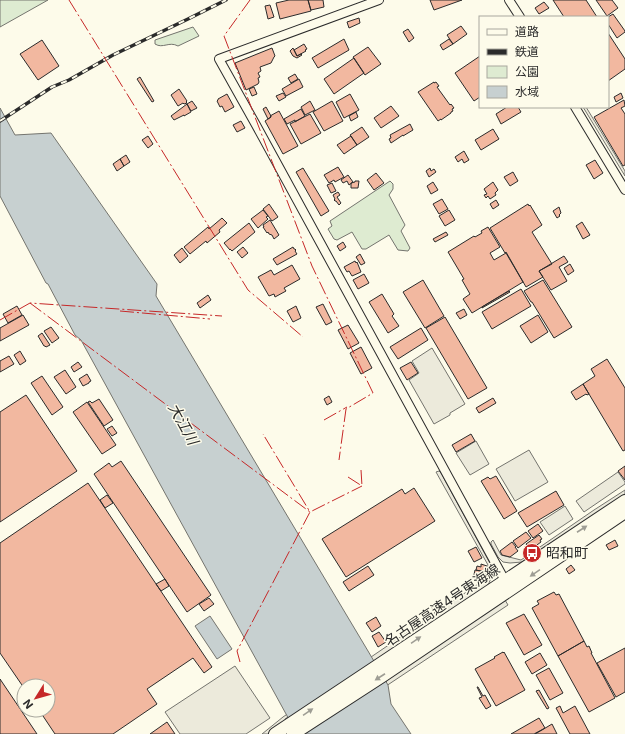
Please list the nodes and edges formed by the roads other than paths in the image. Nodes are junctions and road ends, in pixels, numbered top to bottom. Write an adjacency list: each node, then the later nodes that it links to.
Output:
1 (379, 0): 8 (street)
2 (509, 0): 3 (street)
3 (519, 16)
4 (576, 108): 5 (street)
5 (625, 190)
6 (625, 500): 9 (highway, 名古屋高速4号東海線, one-way to 6)
7 (625, 512): 10 (highway, 名古屋高速4号東海線, one-way to 10)
8 (503, 577)
9 (275, 734)
10 (293, 734)

